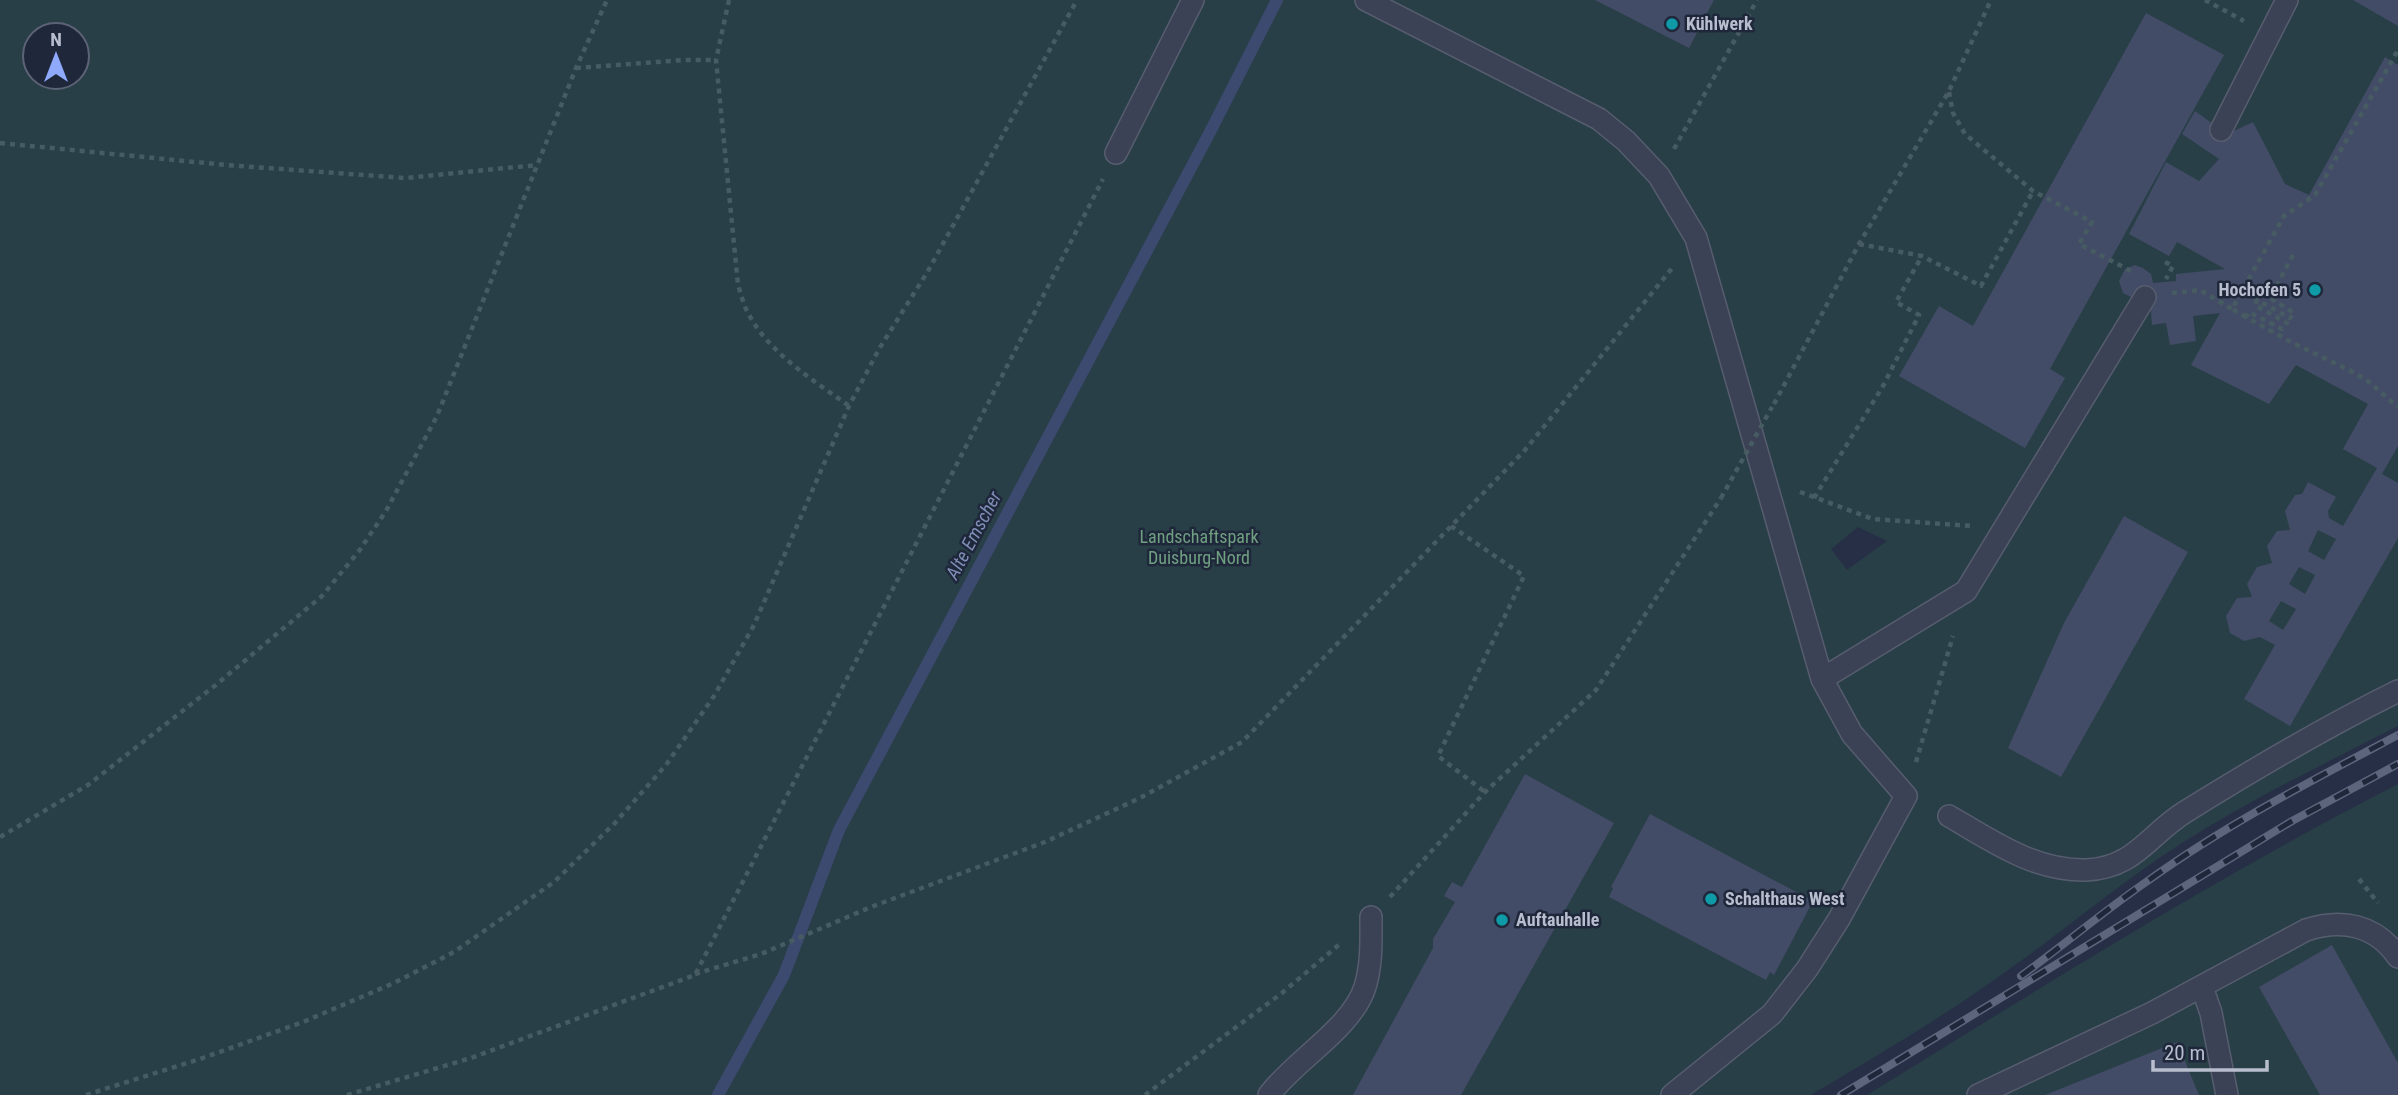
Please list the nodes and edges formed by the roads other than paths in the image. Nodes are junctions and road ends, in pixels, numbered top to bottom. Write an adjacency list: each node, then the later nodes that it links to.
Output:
1 (1193, 0): 5 (lane)
2 (2287, 0): 4 (lane)
3 (1379, 3): 7 (lane)
4 (2221, 130)
5 (1116, 153)
6 (2144, 297): 7 (lane)
7 (1822, 679): 14 (lane)
8 (2398, 691): 9 (lane)
9 (1949, 816)
10 (1371, 917): 13 (lane)
11 (2398, 957): 12 (lane)
12 (2202, 988): 15 (lane); 16 (lane)
13 (1269, 1095)
14 (1672, 1095)
15 (1978, 1095)
16 (2227, 1095)

